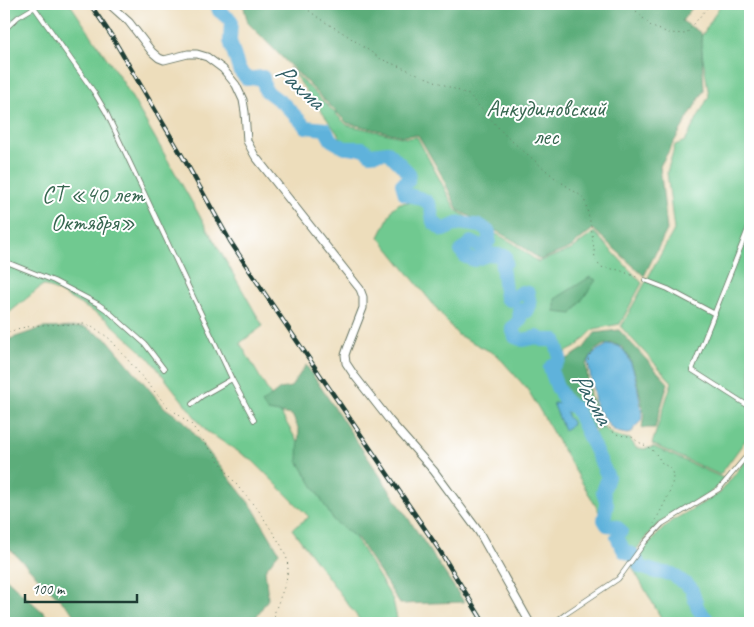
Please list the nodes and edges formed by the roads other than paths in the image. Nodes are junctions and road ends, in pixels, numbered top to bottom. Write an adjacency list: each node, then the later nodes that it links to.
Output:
1 (109, 4): 14 (street)
2 (33, 6): 3 (lane); 9 (lane)
3 (4, 30)
4 (750, 224): 7 (lane)
5 (4, 261): 8 (lane)
6 (645, 280): 7 (lane)
7 (715, 314): 11 (lane)
8 (164, 369)
9 (232, 379): 10 (lane); 12 (lane)
10 (192, 404)
11 (750, 407)
12 (254, 420)
13 (750, 452): 15 (lane)
14 (530, 623)
15 (554, 623)

